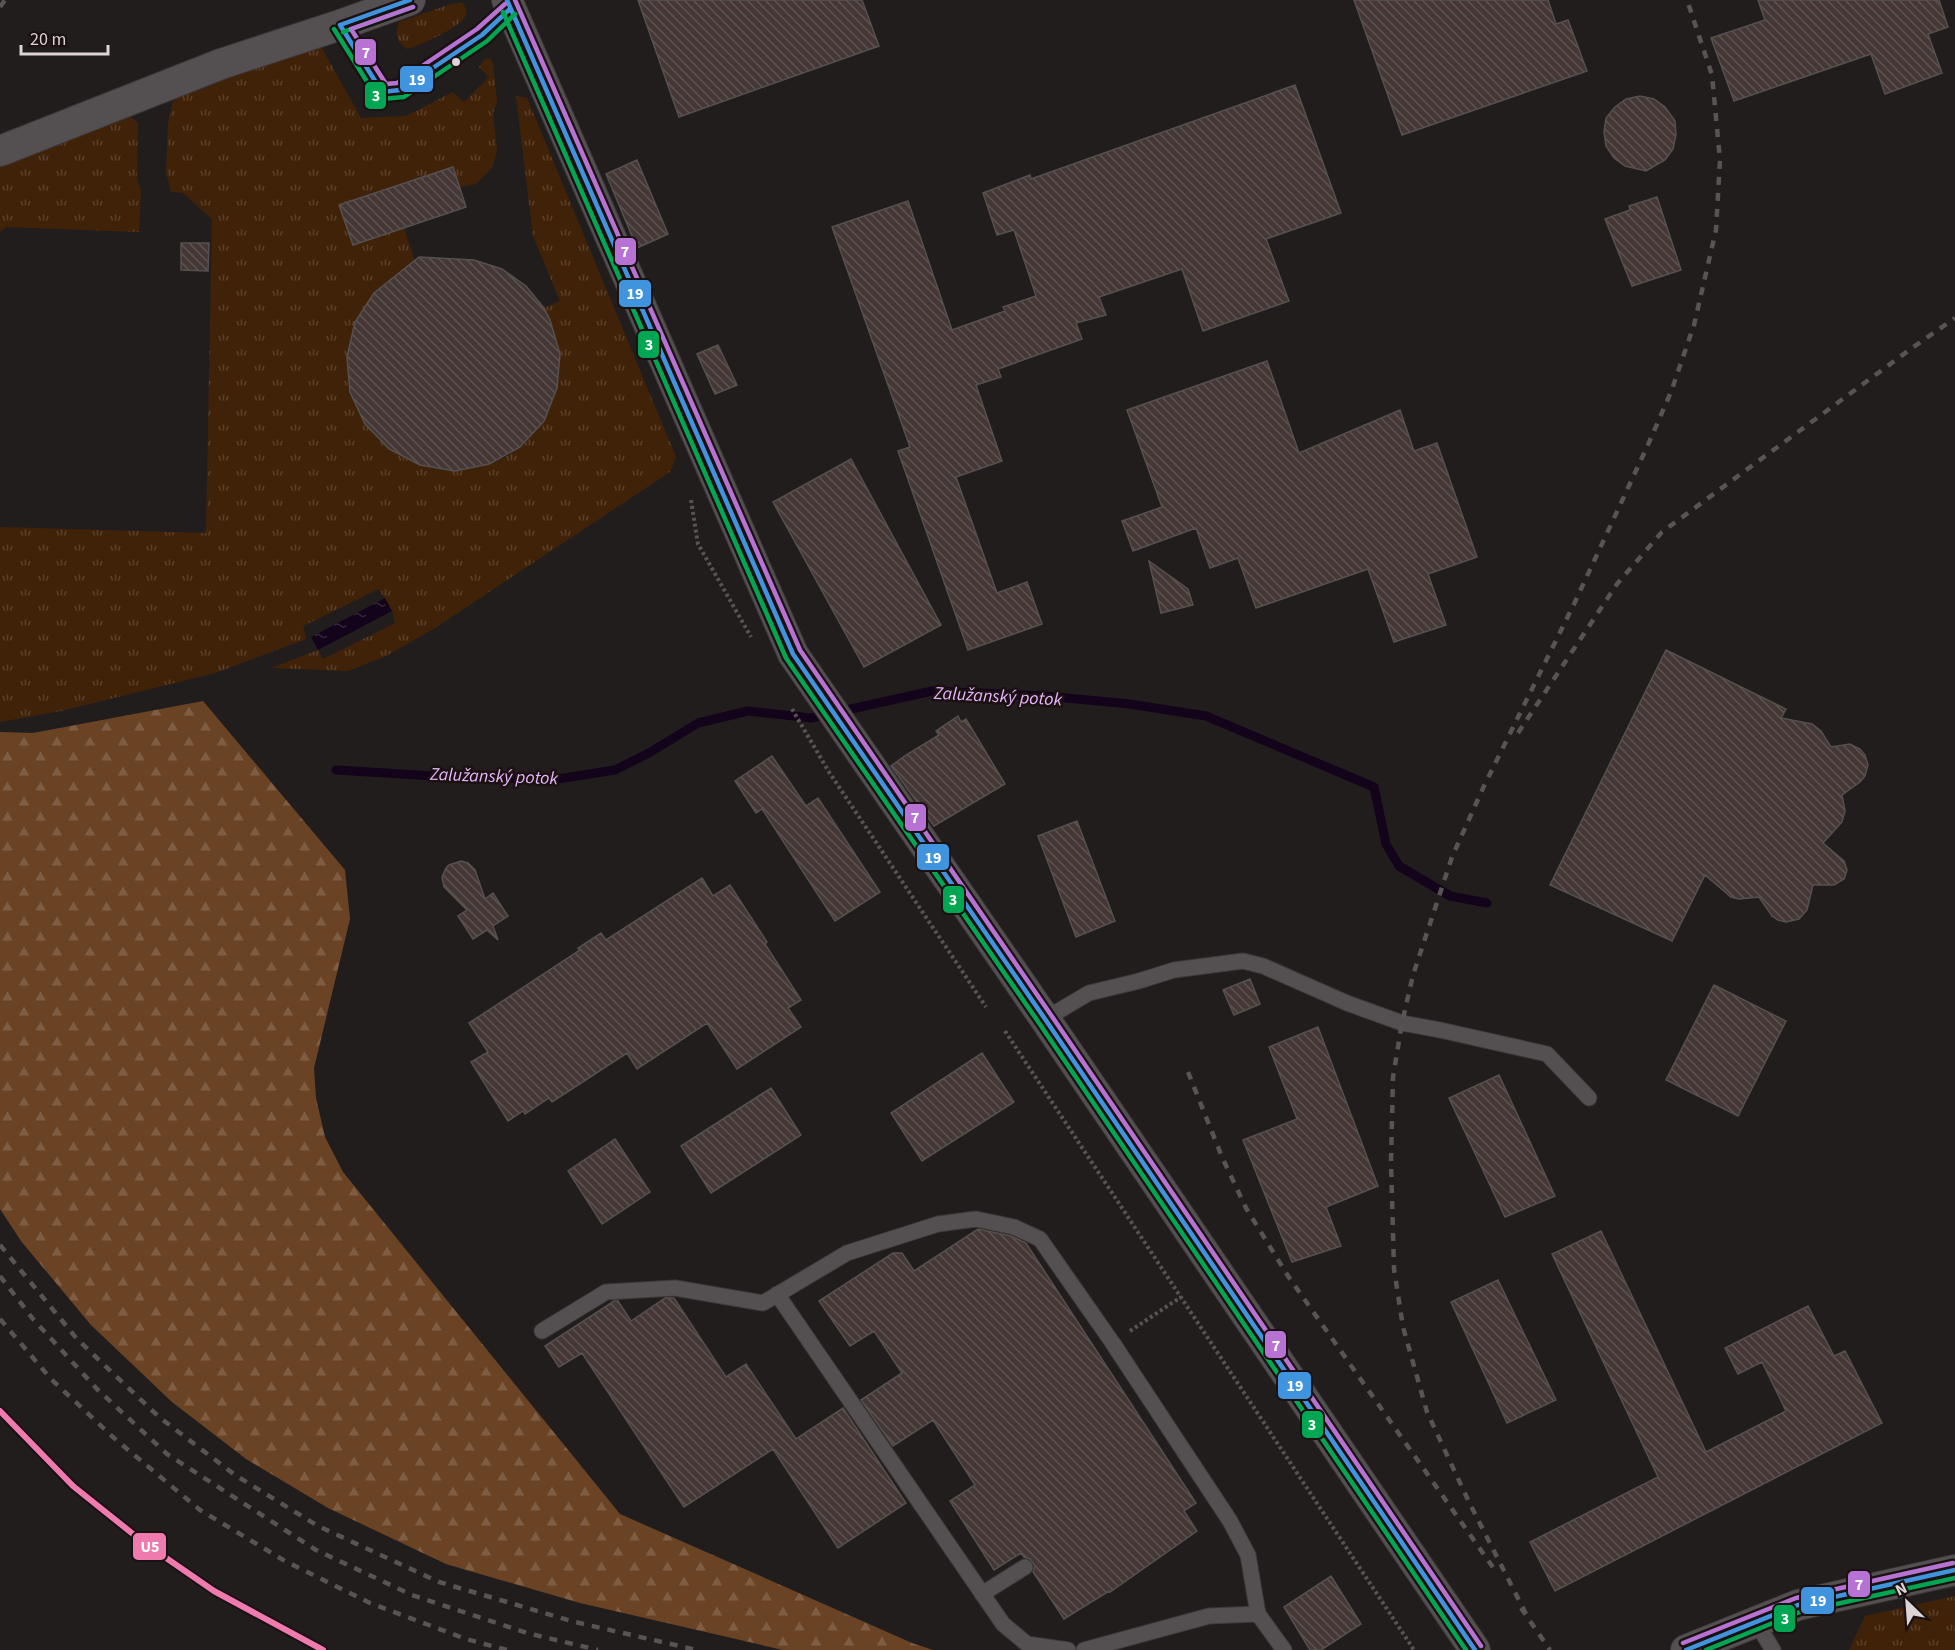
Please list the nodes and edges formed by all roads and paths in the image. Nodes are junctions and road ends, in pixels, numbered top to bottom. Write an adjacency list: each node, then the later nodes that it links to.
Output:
1 (410, 0): 3 (street)
2 (508, 4): 3 (lane); 9 (street)
3 (340, 25): 4 (street)
4 (0, 151)
5 (689, 489): 6 (path)
6 (756, 646)
7 (790, 706): 8 (path)
8 (986, 1007)
9 (1045, 1019): 11 (lane); 25 (street)
10 (1005, 1031): 13 (path)
11 (1589, 1098)
12 (777, 1294): 15 (lane); 18 (lane); 19 (lane)
13 (1181, 1297): 14 (path); 24 (path)
14 (1145, 1320)
15 (542, 1331)
16 (1025, 1568): 18 (lane)
17 (1955, 1570): 20 (street)
18 (982, 1594): 21 (lane)
19 (1258, 1614): 22 (lane); 23 (lane)
20 (1756, 1622): 26 (street); 27 (lane)
21 (1068, 1650)
22 (1084, 1650)
23 (1284, 1650)
24 (1414, 1650)
25 (1475, 1650)
26 (1686, 1650)
27 (1773, 1650)

